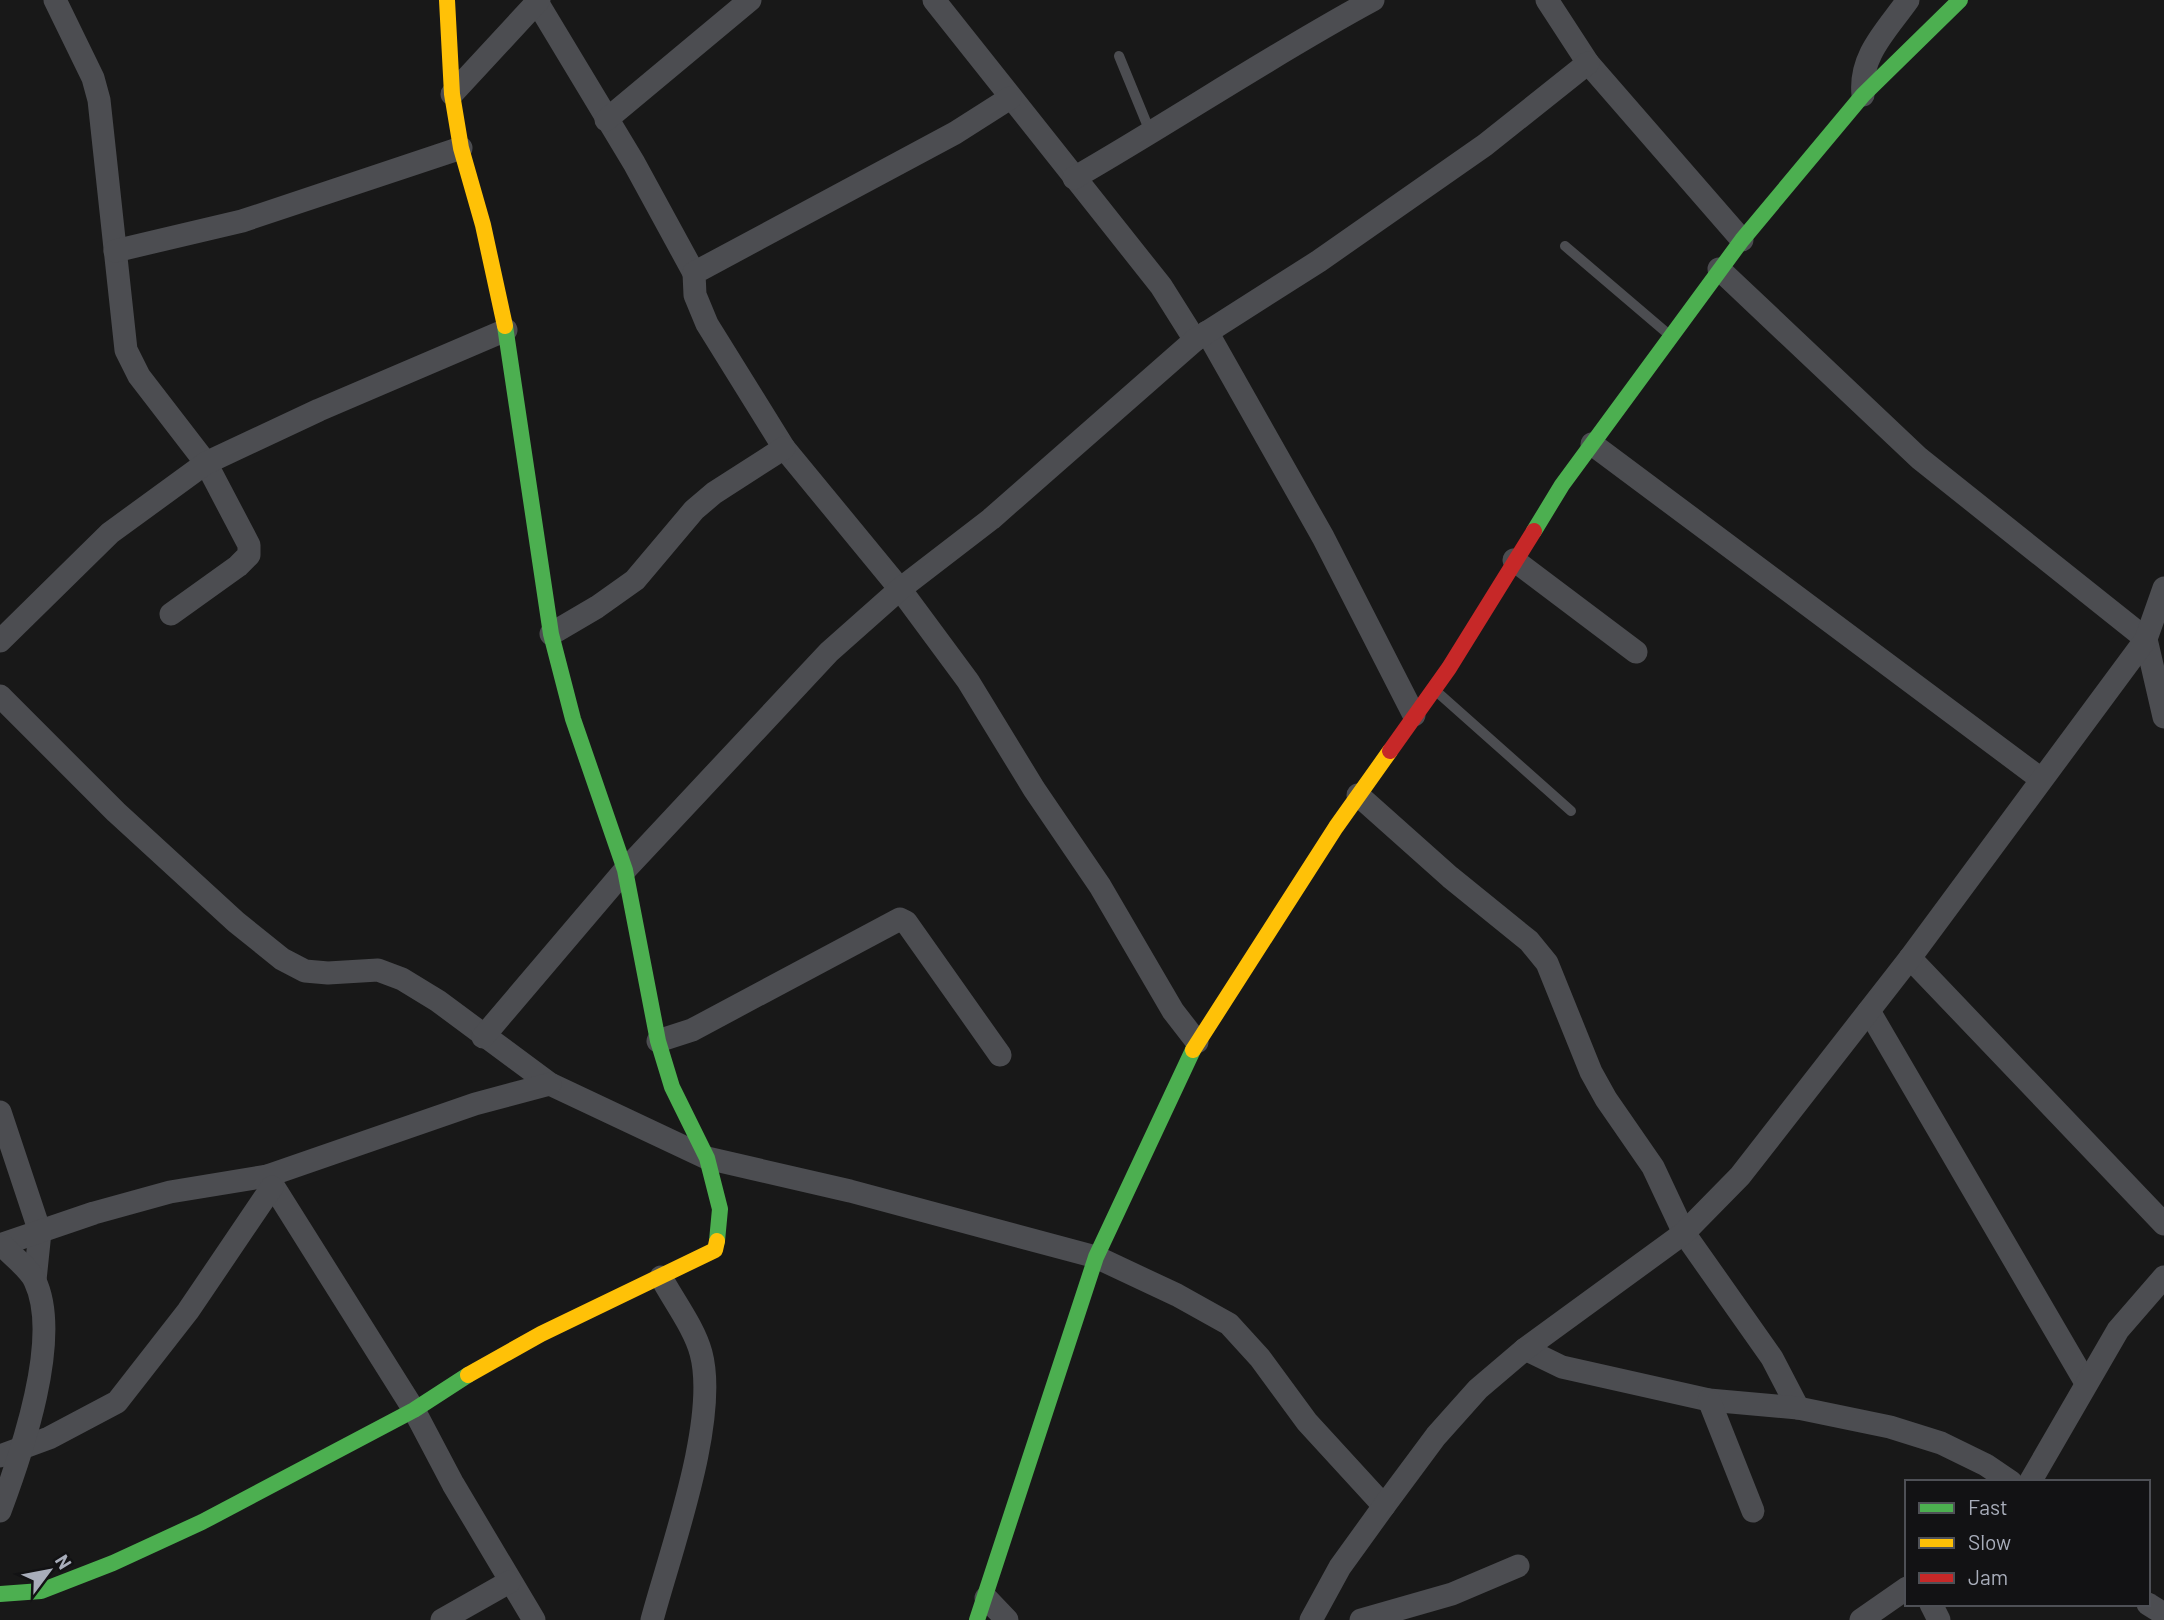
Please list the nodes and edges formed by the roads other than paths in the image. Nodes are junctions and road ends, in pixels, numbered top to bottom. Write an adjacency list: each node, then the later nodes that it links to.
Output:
1 (55, 0): 21 (street)
2 (447, 0): 12 (street)
3 (750, 0): 15 (street)
4 (934, 0): 14 (street)
5 (1373, 0): 16 (street)
6 (1547, 0): 11 (street)
7 (1908, 0): 13 (street)
8 (1960, 0): 13 (street)
9 (538, 1): 12 (street); 15 (street)
10 (1119, 56): 16 (lane)
11 (1588, 62): 19 (street); 26 (street)
12 (452, 94): 17 (street)
13 (1863, 95): 19 (street)
14 (1010, 98): 18 (street); 23 (street)
15 (606, 120): 23 (street)
16 (1151, 134): 18 (street)
17 (461, 148): 21 (street); 24 (street)
18 (1074, 178): 26 (street)
19 (1742, 240): 22 (street)
20 (1565, 246): 25 (lane)
21 (115, 251): 29 (street)
22 (1718, 270): 25 (street); 34 (street)
23 (694, 273): 28 (street)
24 (506, 330): 29 (street); 35 (street)
25 (1670, 335): 27 (street)
26 (1201, 336): 32 (street); 40 (street)
27 (1592, 444): 30 (street); 42 (street)
28 (784, 448): 32 (street); 35 (street)
29 (206, 463): 33 (street); 36 (street)
30 (1514, 560): 37 (street); 38 (street)
31 (2164, 588): 34 (street)
32 (900, 589): 45 (street); 50 (street)
33 (171, 614)
34 (2154, 626): 41 (street); 42 (street)
35 (551, 634): 45 (street)
36 (0, 641)
37 (1636, 652)
38 (1434, 690): 40 (street); 44 (lane)
39 (0, 696): 48 (street)
40 (1414, 715): 43 (street)
41 (2164, 717)
42 (2041, 779): 46 (street)
43 (1358, 795): 50 (street); 58 (street)
44 (1571, 811)
45 (625, 870): 48 (street); 49 (street)
46 (1910, 958): 47 (street); 56 (street)
47 (1869, 1011): 58 (street); 65 (street)
48 (483, 1037): 52 (street)
49 (658, 1041): 51 (street); 54 (street)
50 (1197, 1042): 60 (street)
51 (1000, 1055)
52 (550, 1084): 54 (street); 55 (street)
53 (0, 1112): 57 (street)
54 (707, 1158): 60 (street); 61 (street)
55 (269, 1181): 57 (street); 68 (street); 69 (street)
56 (2164, 1224)
57 (40, 1232): 59 (street); 63 (street)
58 (1684, 1233): 64 (street); 67 (street)
59 (1, 1245): 63 (street)
60 (1096, 1257): 72 (street); 79 (street)
61 (660, 1277): 68 (street); 82 (street)
62 (2164, 1277): 65 (street)
63 (35, 1280): 69 (street)
64 (1525, 1349): 66 (street); 72 (street)
65 (2086, 1383): 71 (street)
66 (1709, 1400): 67 (street); 74 (street)
67 (1798, 1408): 70 (street)
68 (414, 1410): 76 (street); 78 (street)
69 (10, 1453): 73 (street)
70 (2008, 1480)
71 (2031, 1480)
72 (1384, 1506): 85 (street)
73 (0, 1511)
74 (1753, 1511)
75 (1518, 1566): 86 (street)
76 (509, 1581): 80 (street); 81 (street)
77 (1905, 1589): 87 (street)
78 (0, 1594)
79 (986, 1598): 83 (street); 84 (street)
80 (442, 1620)
81 (534, 1620)
82 (652, 1620)
83 (977, 1620)
84 (1007, 1620)
85 (1311, 1620)
86 (1361, 1620)
87 (1861, 1620)

